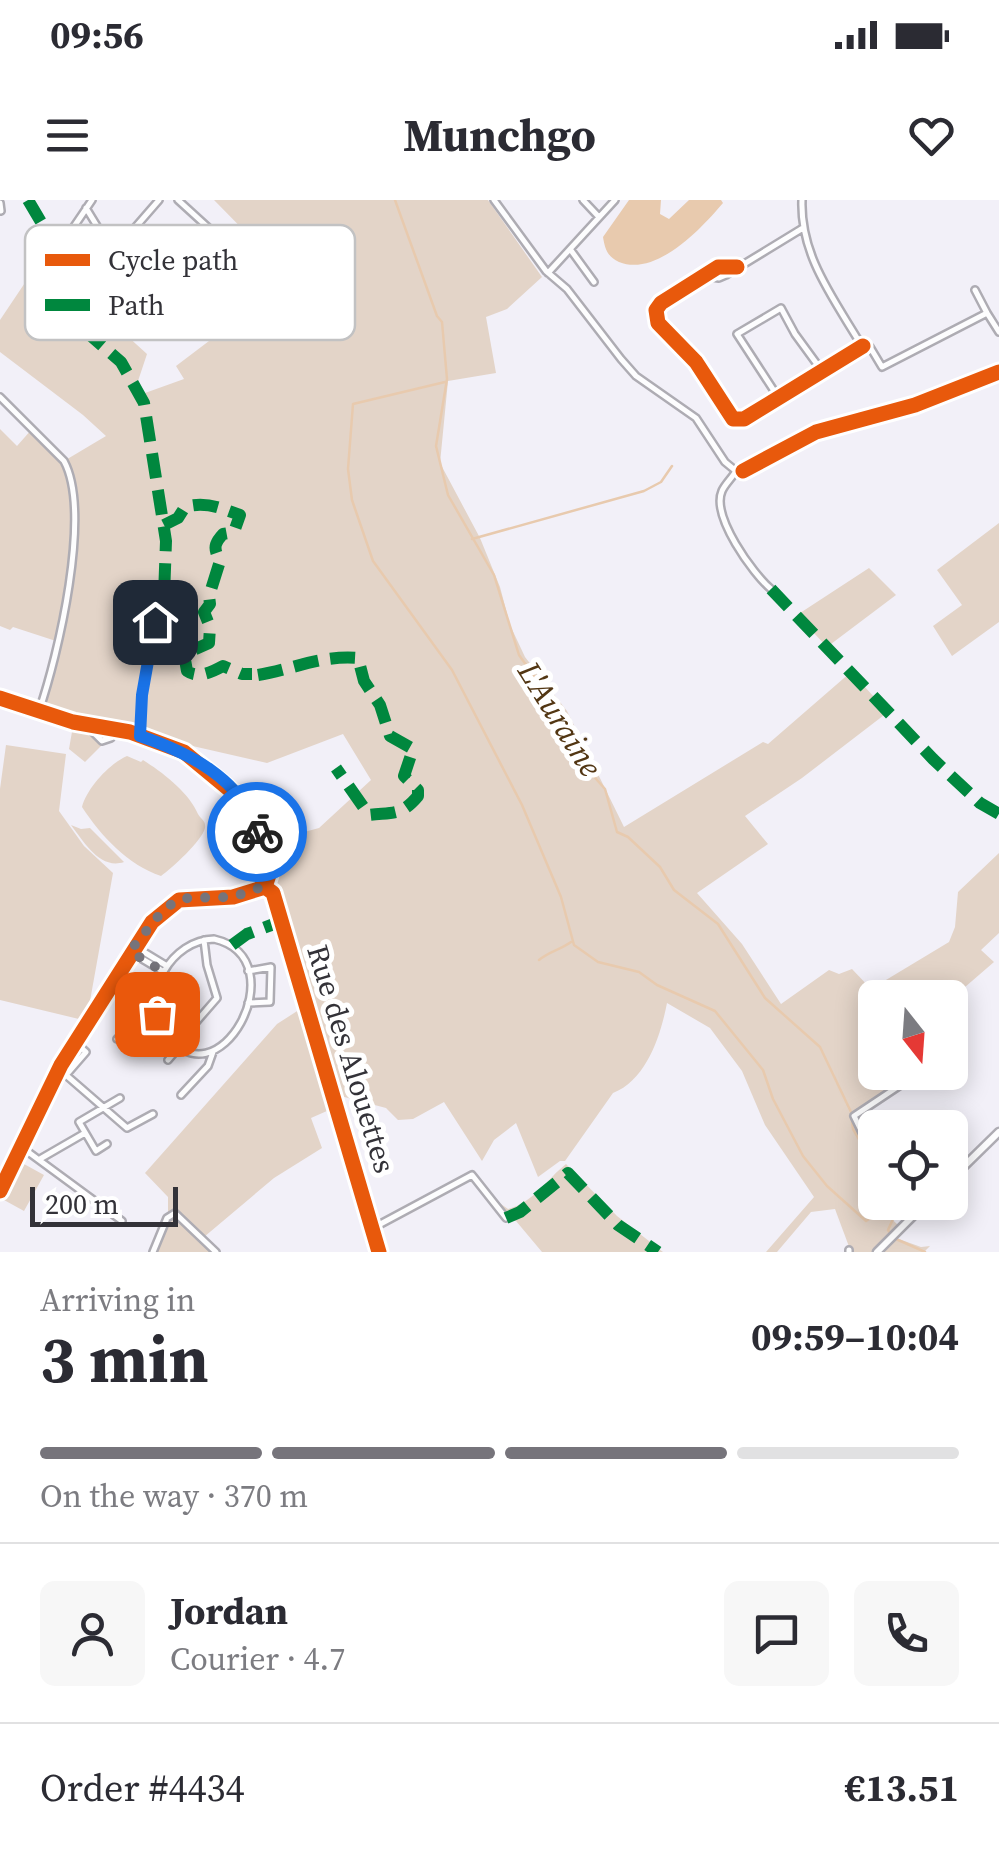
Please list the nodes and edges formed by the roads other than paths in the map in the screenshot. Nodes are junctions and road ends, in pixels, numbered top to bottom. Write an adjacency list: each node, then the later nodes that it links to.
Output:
1 (92, 200): 9 (street)
2 (159, 200): 14 (street)
3 (178, 200): 15 (street)
4 (494, 200): 18 (street)
5 (583, 200): 11 (street)
6 (615, 200): 11 (street)
7 (802, 200): 16 (street)
8 (0, 202): 10 (street)
9 (86, 208): 12 (street); 13 (street)
10 (1, 211)
11 (598, 216): 17 (street)
12 (74, 225)
13 (96, 225)
14 (137, 225)
15 (203, 225)
16 (804, 228): 23 (street); 27 (street)
17 (570, 249): 18 (street); 19 (street)
18 (548, 273): 28 (street)
19 (594, 282)
20 (974, 290): 21 (street)
21 (988, 313): 22 (street); 23 (street)
22 (999, 332)
23 (863, 346): 24 (street)
24 (822, 371): 27 (street); 27 (street)
25 (999, 372): 28 (street)
26 (0, 397): 32 (street)
27 (779, 397)
28 (736, 471): 29 (street)
29 (772, 589)
30 (155, 622): 35 (street)
31 (0, 698): 32 (street)
32 (39, 712): 33 (street)
33 (86, 724): 34 (street); 34 (street)
34 (114, 730): 35 (street, Rue des Alouettes)
35 (140, 736): 36 (street, Rue des Alouettes)
36 (265, 886): 38 (street); 67 (street, Rue des Alouettes)
37 (204, 940): 39 (street); 40 (street); 46 (street)
38 (132, 949): 39 (street); 45 (street)
39 (164, 971): 41 (street); 42 (street)
40 (248, 972): 43 (street); 43 (street)
41 (180, 987)
42 (156, 1003): 44 (street); 46 (street)
43 (248, 1003): 47 (street)
44 (117, 1038)
45 (75, 1042): 49 (street); 50 (street)
46 (179, 1045): 47 (street); 48 (street)
47 (213, 1052): 52 (street)
48 (168, 1060)
49 (59, 1068): 50 (street); 60 (street)
50 (66, 1075): 54 (street)
51 (893, 1090): 55 (street)
52 (181, 1095)
53 (120, 1098): 54 (street)
54 (104, 1107): 56 (street); 58 (street)
55 (863, 1110)
56 (153, 1114)
57 (999, 1132): 62 (main road)
58 (85, 1133): 59 (street); 61 (street)
59 (108, 1144)
60 (20, 1146): 61 (street); 63 (street)
61 (39, 1160): 66 (street)
62 (968, 1162)
63 (0, 1191)
64 (506, 1218): 67 (street)
65 (909, 1220): 71 (main road)
66 (122, 1221)
67 (372, 1229): 70 (street, Rue des Alouettes)
68 (153, 1252): 69 (street)
69 (216, 1252)
70 (380, 1252)
71 (877, 1252)

